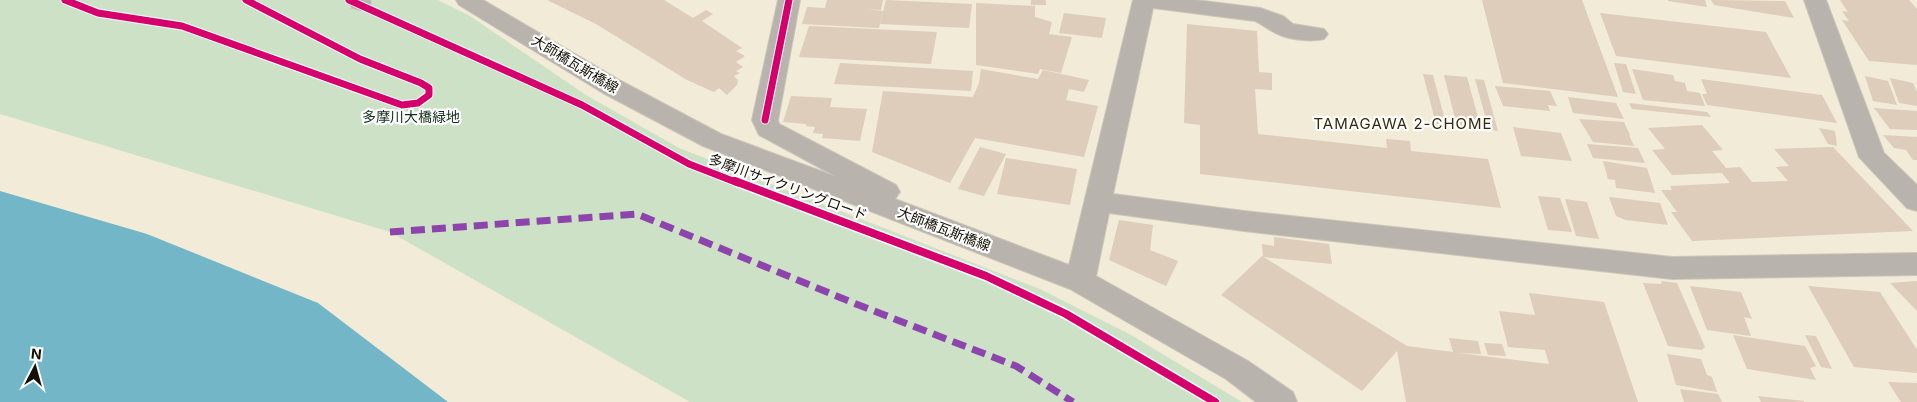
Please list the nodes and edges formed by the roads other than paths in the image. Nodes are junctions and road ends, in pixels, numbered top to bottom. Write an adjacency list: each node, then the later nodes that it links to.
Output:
1 (468, 0): 8 (street, 大師橋瓦斯橋線)
2 (789, 0): 8 (street)
3 (1144, 0): 5 (street); 7 (street)
4 (1815, 0): 6 (street)
5 (1316, 34)
6 (1917, 201)
7 (1099, 202): 9 (street); 10 (street)
8 (887, 208): 10 (street, 大師橋瓦斯橋線)
9 (1917, 264)
10 (1080, 281): 11 (street, 大師橋瓦斯橋線)
11 (1281, 402)

